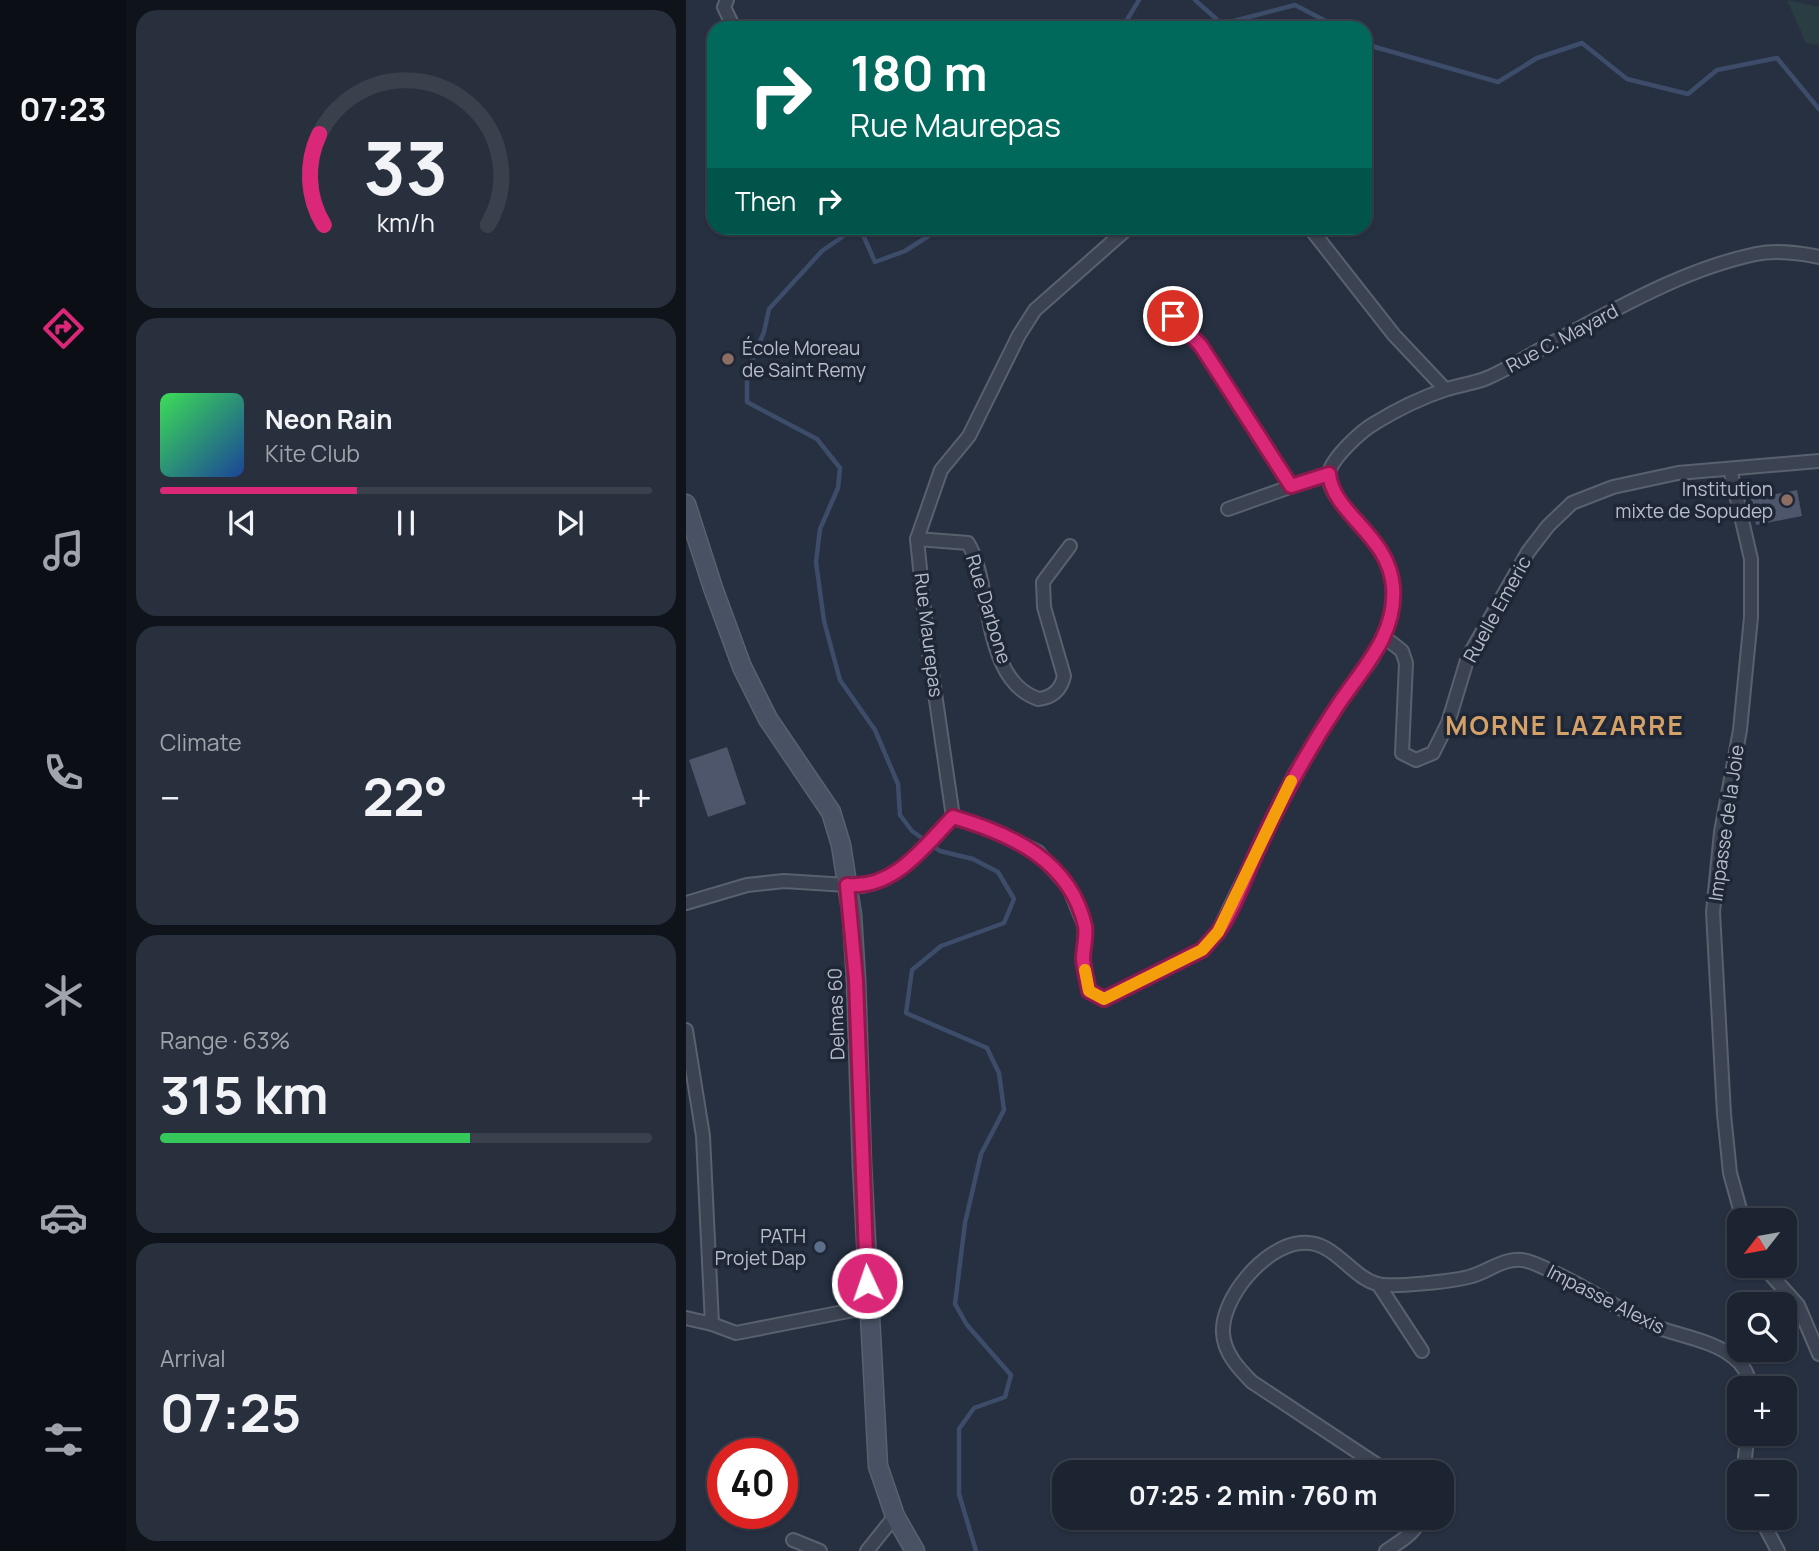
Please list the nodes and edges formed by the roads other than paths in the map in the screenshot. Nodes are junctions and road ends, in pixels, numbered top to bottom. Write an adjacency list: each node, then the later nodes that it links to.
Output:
1 (727, 0): 2 (street)
2 (731, 21)
3 (1120, 235): 14 (street, Rue Maurepas)
4 (1315, 235): 7 (street)
5 (1819, 257): 7 (street, Rue C. Mayard)
6 (1159, 300): 11 (street)
7 (1445, 389): 10 (street, Rue C. Mayard)
8 (1818, 458): 9 (street, Ruelle Emeric)
9 (1730, 469): 16 (street, Ruelle Emeric); 21 (street, Impasse de la Joie)
10 (1329, 474): 11 (street); 16 (street)
11 (1291, 486): 13 (street)
12 (686, 504): 18 (street, Delmas 60)
13 (1228, 509)
14 (917, 539): 15 (street, Rue Darbone); 17 (street, Rue Maurepas)
15 (1070, 545)
16 (1383, 636): 17 (street)
17 (953, 817): 18 (street)
18 (847, 885): 19 (street); 24 (street, Delmas 60)
19 (686, 903)
20 (686, 1030): 26 (street)
21 (1740, 1208)
22 (1774, 1278): 28 (street)
23 (1378, 1284): 27 (street); 29 (street, Impasse Alexis); 30 (street)
24 (869, 1307): 26 (street); 31 (street, Delmas 60)
25 (686, 1318): 26 (street)
26 (712, 1324)
27 (1422, 1351)
28 (1819, 1354)
29 (1746, 1376)
30 (1370, 1460)
31 (895, 1516): 36 (street); 37 (street, Delmas 60)
32 (1414, 1530): 38 (street)
33 (1767, 1530): 39 (street)
34 (793, 1540): 35 (street)
35 (820, 1551)
36 (867, 1551)
37 (915, 1551)
38 (1386, 1551)
39 (1778, 1551)

